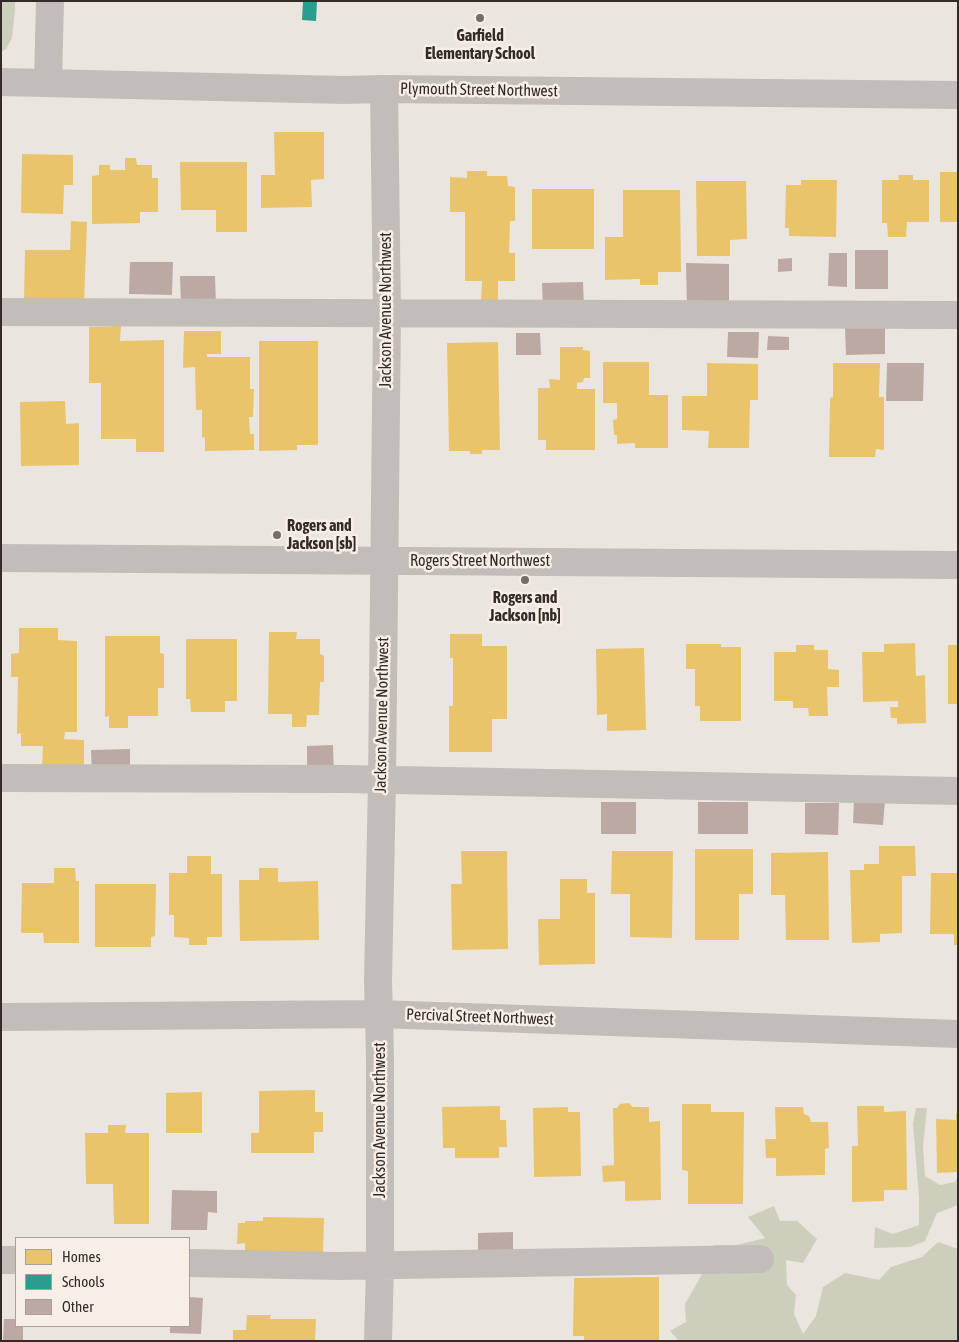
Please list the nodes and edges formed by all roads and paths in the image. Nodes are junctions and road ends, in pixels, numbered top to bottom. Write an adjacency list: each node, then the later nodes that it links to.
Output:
1 (50, 1): 3 (street)
2 (1, 82): 3 (street, Plymouth Street Northwest)
3 (48, 82): 4 (street, Plymouth Street Northwest)
4 (384, 89): 5 (street, Plymouth Street Northwest); 7 (street, Jackson Avenue Northwest)
5 (958, 95)
6 (1, 312): 7 (street)
7 (387, 314): 8 (street); 10 (street, Jackson Avenue Northwest)
8 (958, 315)
9 (1, 558): 10 (street, Rogers Street Northwest)
10 (384, 560): 11 (street, Rogers Street Northwest); 13 (street, Jackson Avenue Northwest)
11 (958, 565)
12 (1, 778): 13 (street)
13 (382, 780): 14 (street); 15 (street, Jackson Avenue Northwest)
14 (958, 790)
15 (379, 1014): 16 (street, Percival Street Northwest); 17 (street, Percival Street Northwest); 22 (street, Jackson Avenue Northwest)
16 (1, 1017)
17 (958, 1034)
18 (760, 1259): 22 (street)
19 (1, 1260): 20 (street)
20 (15, 1260)
21 (190, 1264): 22 (street)
22 (380, 1265): 23 (street, Jackson Avenue Northwest)
23 (378, 1341)

